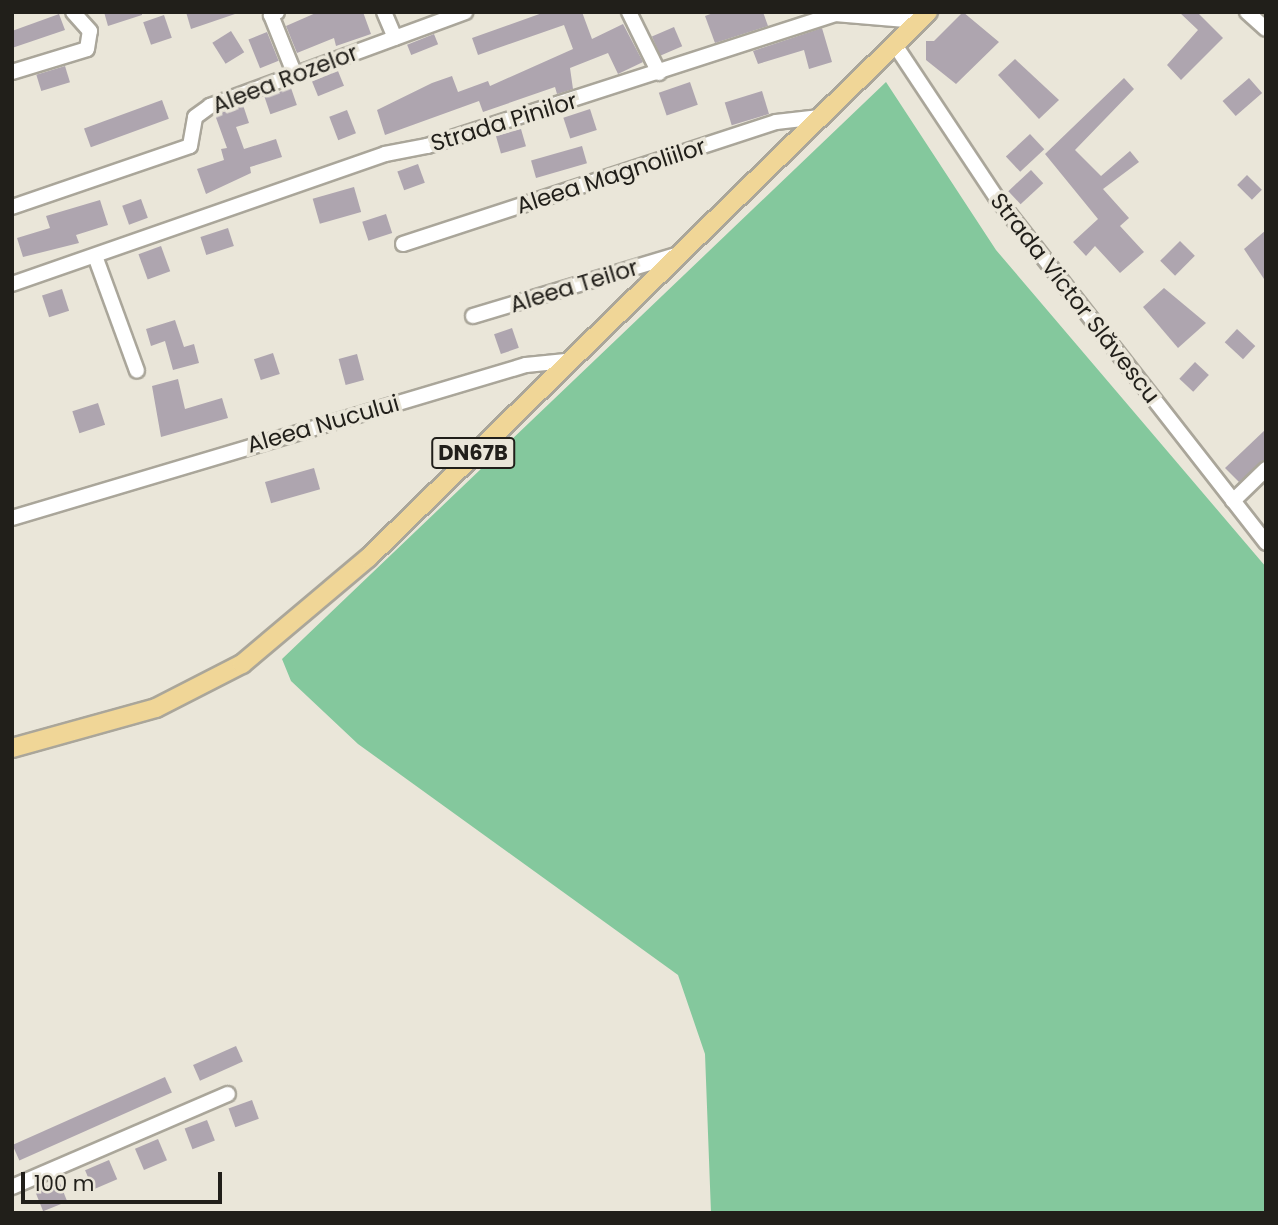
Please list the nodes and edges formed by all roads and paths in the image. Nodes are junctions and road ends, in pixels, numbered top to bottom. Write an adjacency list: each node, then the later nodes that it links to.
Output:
1 (73, 12): 11 (street)
2 (277, 12): 13 (street)
3 (384, 12): 9 (street)
4 (465, 12): 9 (street, Aleea Rozelor)
5 (629, 12): 12 (street)
6 (1247, 12): 8 (street)
7 (923, 17): 10 (main road, DN67B); 12 (street, Strada Pinilor)
8 (1266, 29)
9 (395, 38): 13 (street, Aleea Rozelor)
10 (895, 45): 14 (main road, DN67B); 24 (street, Strada Victor Slăvescu)
11 (12, 72)
12 (659, 73): 18 (street, Strada Pinilor)
13 (295, 75): 15 (street, Aleea Rozelor)
14 (820, 117): 16 (street, Aleea Magnoliilor); 17 (main road, DN67B)
15 (12, 207)
16 (404, 243)
17 (676, 255): 20 (street, Aleea Teilor); 21 (main road, DN67B)
18 (95, 256): 19 (street, Strada Pinilor); 22 (street)
19 (12, 284)
20 (472, 316)
21 (566, 361): 25 (street, Aleea Nucului); 27 (main road, DN67B)
22 (137, 370)
23 (1266, 469): 24 (street)
24 (1233, 501): 26 (street, Strada Victor Slăvescu)
25 (12, 518)
26 (1266, 543)
27 (12, 748)
28 (228, 1094): 29 (street)
29 (12, 1187)

